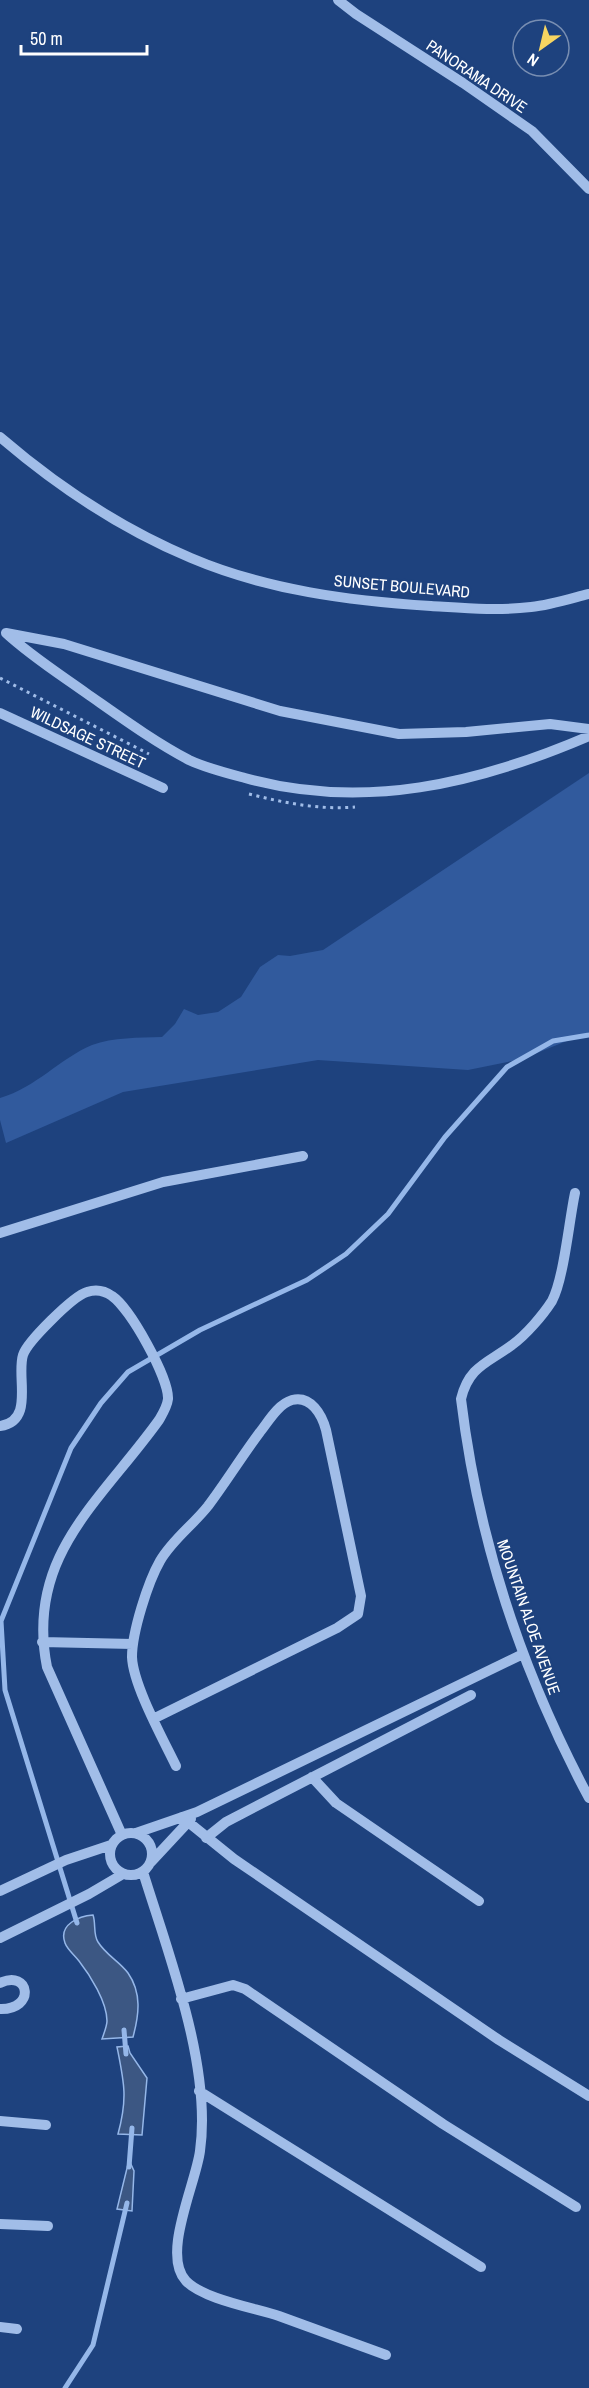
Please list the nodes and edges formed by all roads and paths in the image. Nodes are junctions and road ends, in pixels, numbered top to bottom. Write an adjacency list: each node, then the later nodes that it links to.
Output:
1 (338, 0): 2 (street, PANORAMA DRIVE)
2 (589, 189)
3 (0, 437): 4 (street, SUNSET BOULEVARD)
4 (588, 594)
5 (3, 632): 8 (street); 9 (street)
6 (0, 678): 10 (path)
7 (0, 713): 11 (street, WILDSAGE STREET)
8 (589, 729)
9 (589, 736)
10 (149, 754)
11 (163, 788)
12 (242, 793): 13 (path)
13 (356, 807)
14 (303, 1156): 16 (street)
15 (575, 1193): 20 (street, MOUNTAIN ALOE AVENUE)
16 (0, 1233)
17 (0, 1426): 18 (street)
18 (42, 1642): 19 (street); 28 (street)
19 (133, 1644): 22 (street); 22 (street)
20 (523, 1654): 25 (street, MOUNTAIN ALOE AVENUE); 26 (street)
21 (471, 1695): 24 (street)
22 (155, 1718): 23 (street)
23 (176, 1766)
24 (312, 1777): 29 (street); 35 (street)
25 (589, 1798)
26 (185, 1820): 27 (street); 29 (street); 31 (street)
27 (136, 1833): 28 (street); 31 (street)
28 (122, 1835): 30 (street)
29 (206, 1838): 41 (street)
30 (111, 1845): 33 (street); 34 (street)
31 (151, 1862): 32 (street)
32 (143, 1872): 33 (street); 38 (street)
33 (123, 1874): 36 (street)
34 (0, 1891)
35 (479, 1901)
36 (0, 1938)
37 (0, 1983): 39 (street)
38 (181, 1999): 40 (street); 44 (street)
39 (0, 2010)
40 (199, 2091): 47 (street); 50 (street)
41 (589, 2096)
42 (0, 2121): 43 (street)
43 (46, 2125)
44 (576, 2207)
45 (0, 2224): 46 (street)
46 (48, 2226)
47 (481, 2267)
48 (0, 2327): 49 (street)
49 (18, 2328)
50 (386, 2355)

